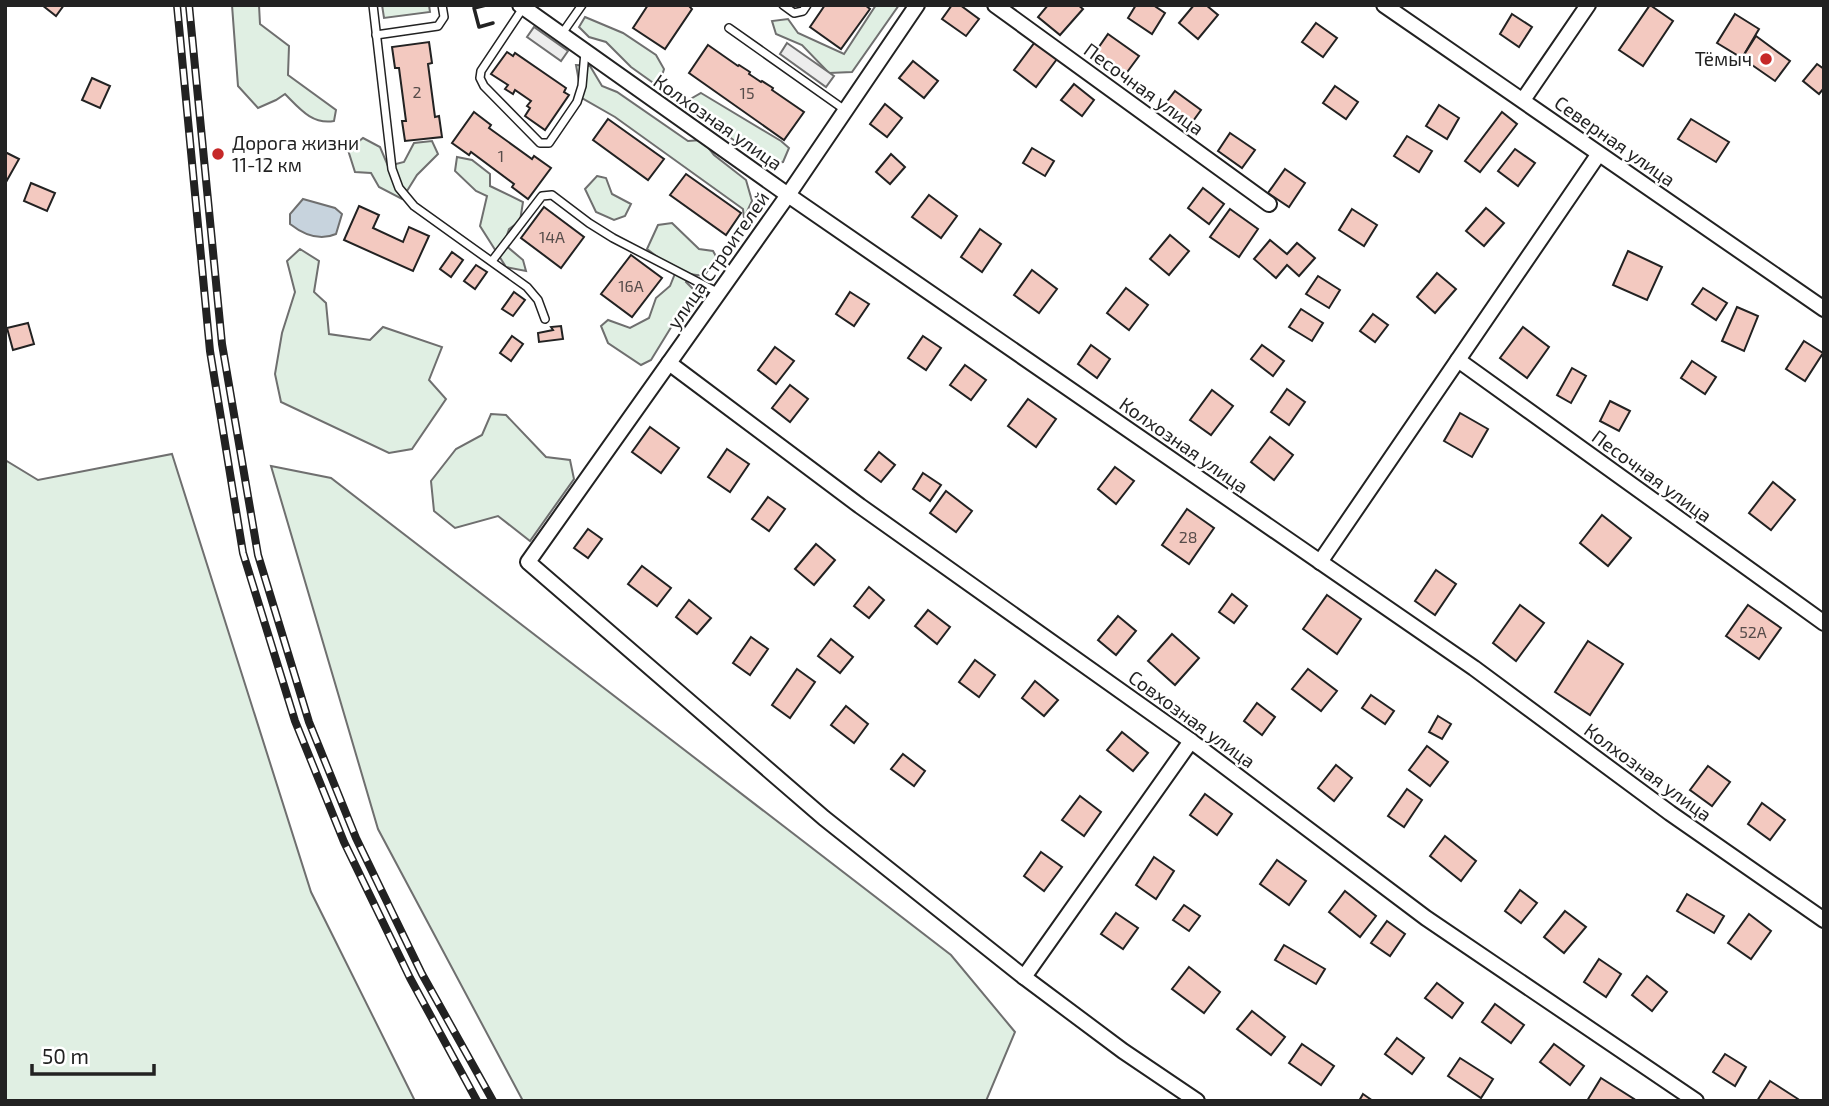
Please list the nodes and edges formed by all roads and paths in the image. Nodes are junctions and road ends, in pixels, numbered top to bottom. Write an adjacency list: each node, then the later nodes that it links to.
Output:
1 (373, 5): 13 (lane)
2 (443, 5): 13 (lane)
3 (582, 5): 12 (lane)
4 (783, 5): 5 (lane)
5 (807, 5)
6 (917, 5): 16 (street, улица Строителей)
7 (995, 5): 19 (street, Песочная улица)
8 (1384, 5): 15 (street, Северная улица)
9 (1588, 5): 15 (street)
10 (522, 6): 12 (street, Колхозная улица); 14 (lane)
11 (729, 28): 16 (lane)
12 (561, 34): 14 (street, Колхозная улица)
13 (376, 35): 20 (lane)
14 (586, 51): 18 (street, Колхозная улица)
15 (1523, 100): 17 (street, Северная улица)
16 (845, 110): 18 (street, улица Строителей)
17 (1598, 155): 22 (street, Северная улица); 24 (street)
18 (788, 195): 21 (street, улица Строителей); 26 (street, Колхозная улица)
19 (1269, 204)
20 (492, 261): 21 (lane); 23 (lane)
21 (719, 293): 25 (street, улица Строителей)
22 (1824, 309)
23 (545, 318)
24 (1458, 360): 26 (street); 27 (street, Песочная улица)
25 (668, 363): 28 (street, Совхозная улица); 30 (street, улица Строителей)
26 (1320, 562): 29 (street, Колхозная улица)
27 (1824, 623)
28 (1191, 741): 30 (street); 32 (street, Совхозная улица)
29 (1824, 920)
30 (1024, 977): 31 (street)
31 (1197, 1101)
32 (1696, 1101)

